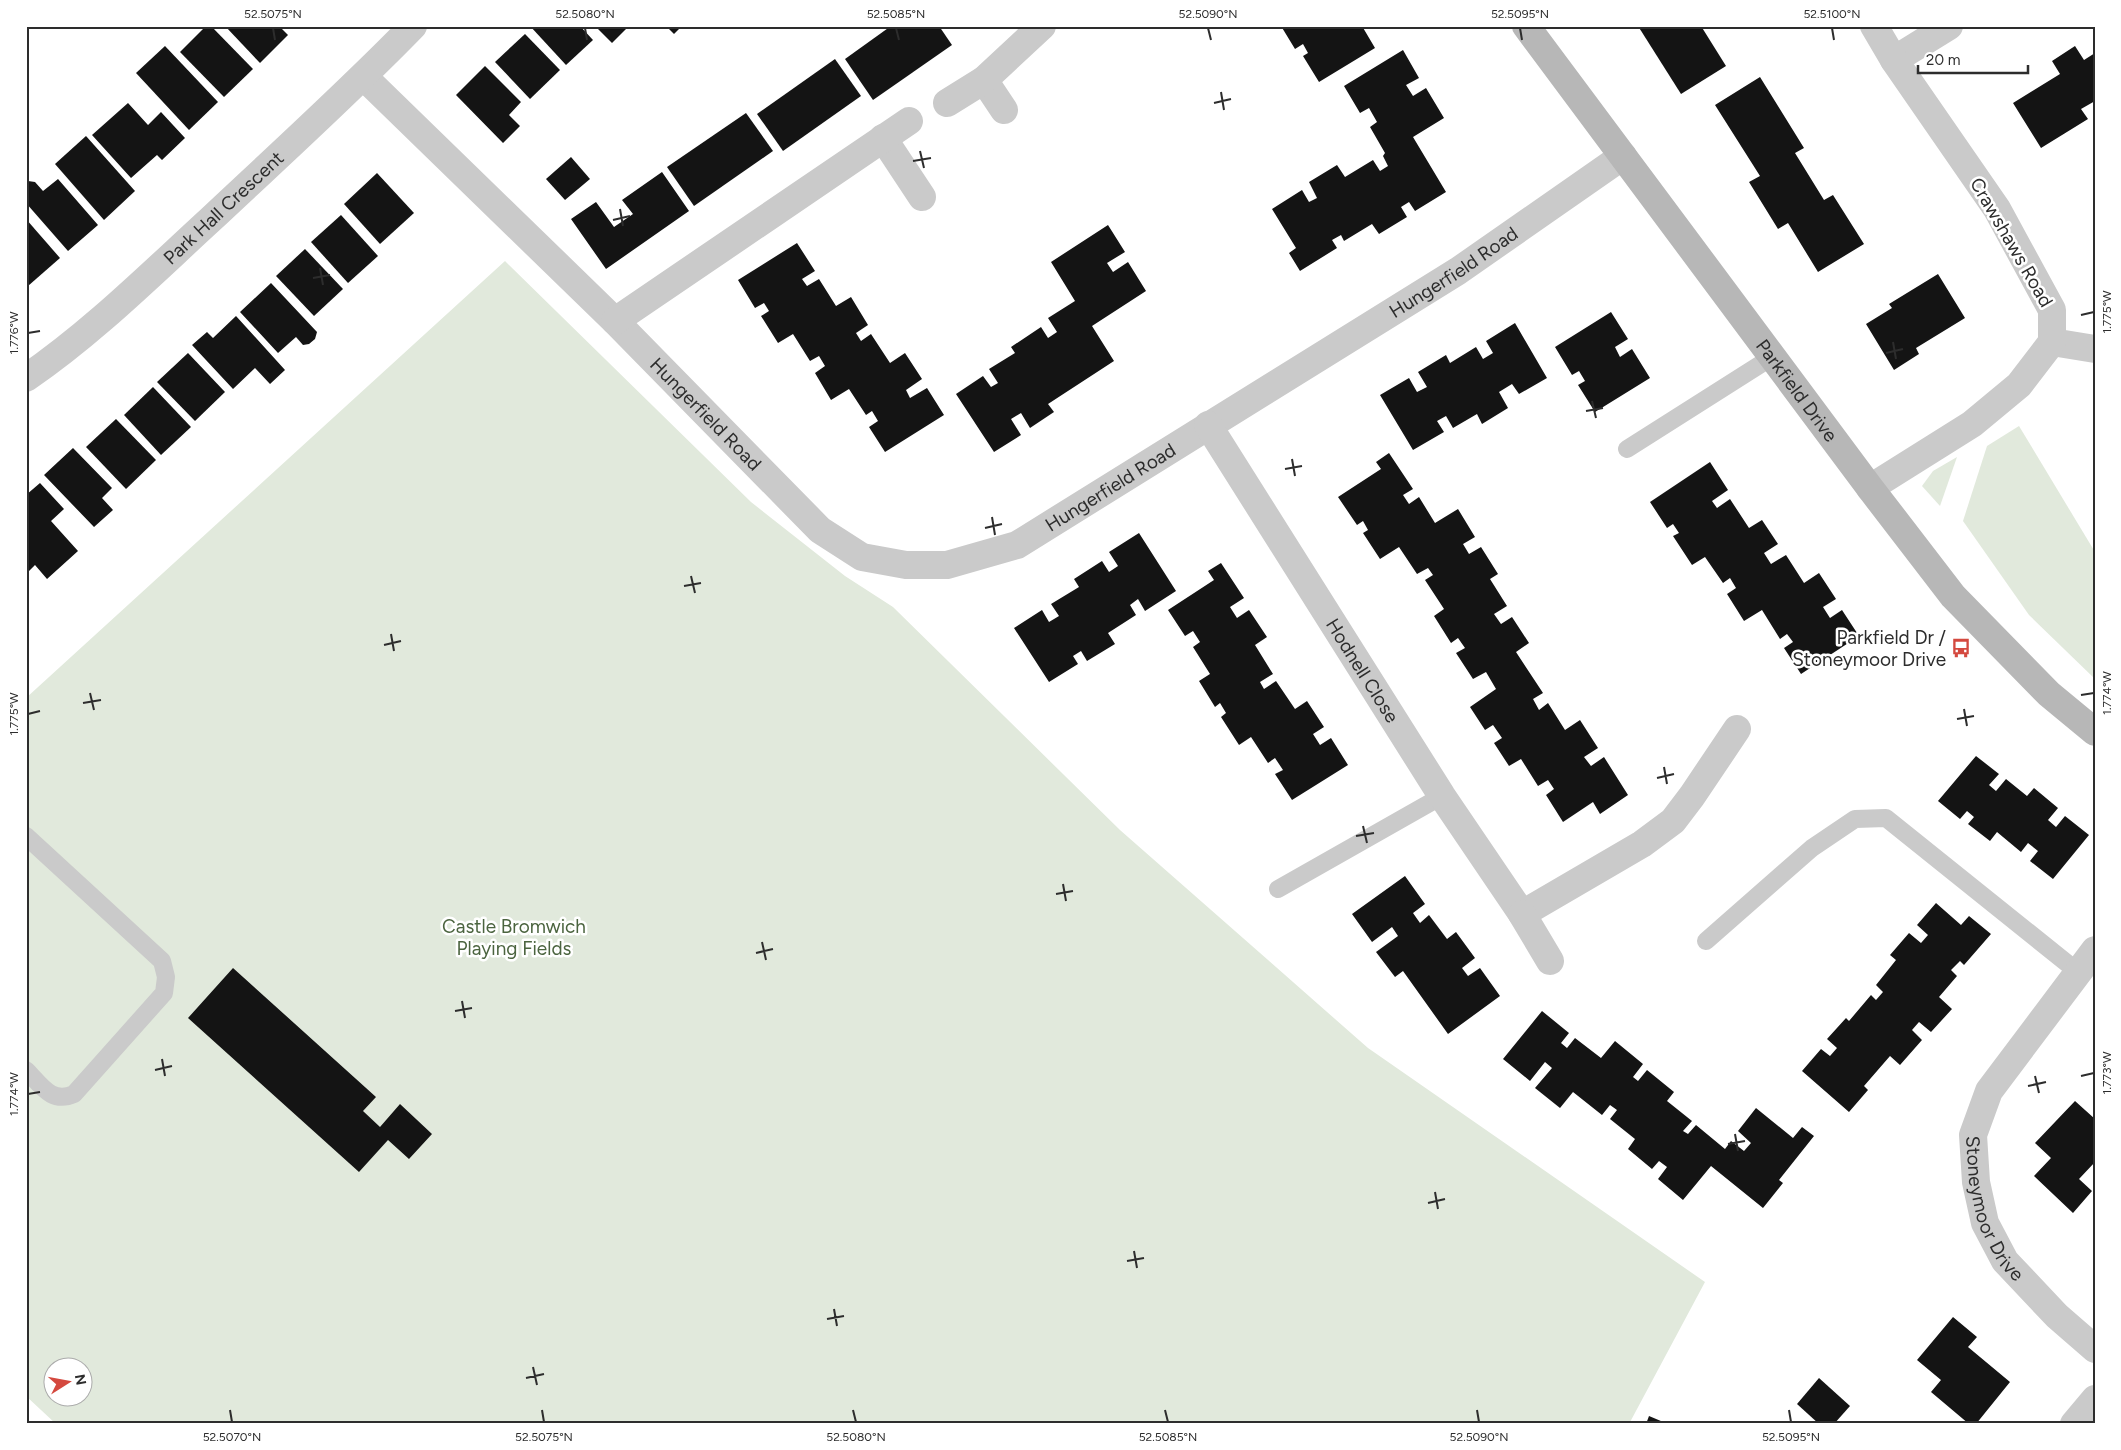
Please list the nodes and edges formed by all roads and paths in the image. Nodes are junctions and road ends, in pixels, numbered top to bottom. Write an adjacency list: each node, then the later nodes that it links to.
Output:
1 (413, 26): 7 (street, Park Hall Crescent)
2 (1042, 26): 8 (street)
3 (1526, 26): 13 (street, Parkfield Drive)
4 (1874, 26): 6 (street, Crawshaws Road)
5 (1949, 26): 6 (street)
6 (1894, 60): 16 (street, Crawshaws Road)
7 (364, 77): 15 (street, Hungerfield Road); 19 (street, Park Hall Crescent)
8 (984, 80): 9 (street); 10 (street)
9 (947, 103)
10 (1004, 110)
11 (909, 120): 12 (street)
12 (883, 138): 14 (street); 15 (street)
13 (1623, 156): 18 (street, Parkfield Drive); 20 (street, Hungerfield Road)
14 (922, 197)
15 (615, 321): 20 (street, Hungerfield Road)
16 (2052, 342): 17 (street); 22 (street)
17 (2095, 349)
18 (1772, 357): 21 (lane); 22 (street, Parkfield Drive)
19 (26, 378)
20 (1208, 425): 25 (street, Hodnell Close)
21 (1627, 449)
22 (1870, 488): 24 (street, Parkfield Drive)
23 (1737, 729): 28 (street)
24 (2095, 732)
25 (1442, 796): 27 (lane); 28 (street, Hodnell Close)
26 (26, 836): 33 (lane)
27 (1278, 889)
28 (1522, 914): 31 (street, Hodnell Close)
29 (1706, 941): 32 (lane)
30 (2095, 950): 32 (street, Stoneymoor Drive)
31 (1550, 961)
32 (2078, 972): 34 (street, Stoneymoor Drive)
33 (26, 1070)
34 (2095, 1349)
35 (2095, 1399): 36 (street)
36 (2074, 1424)

